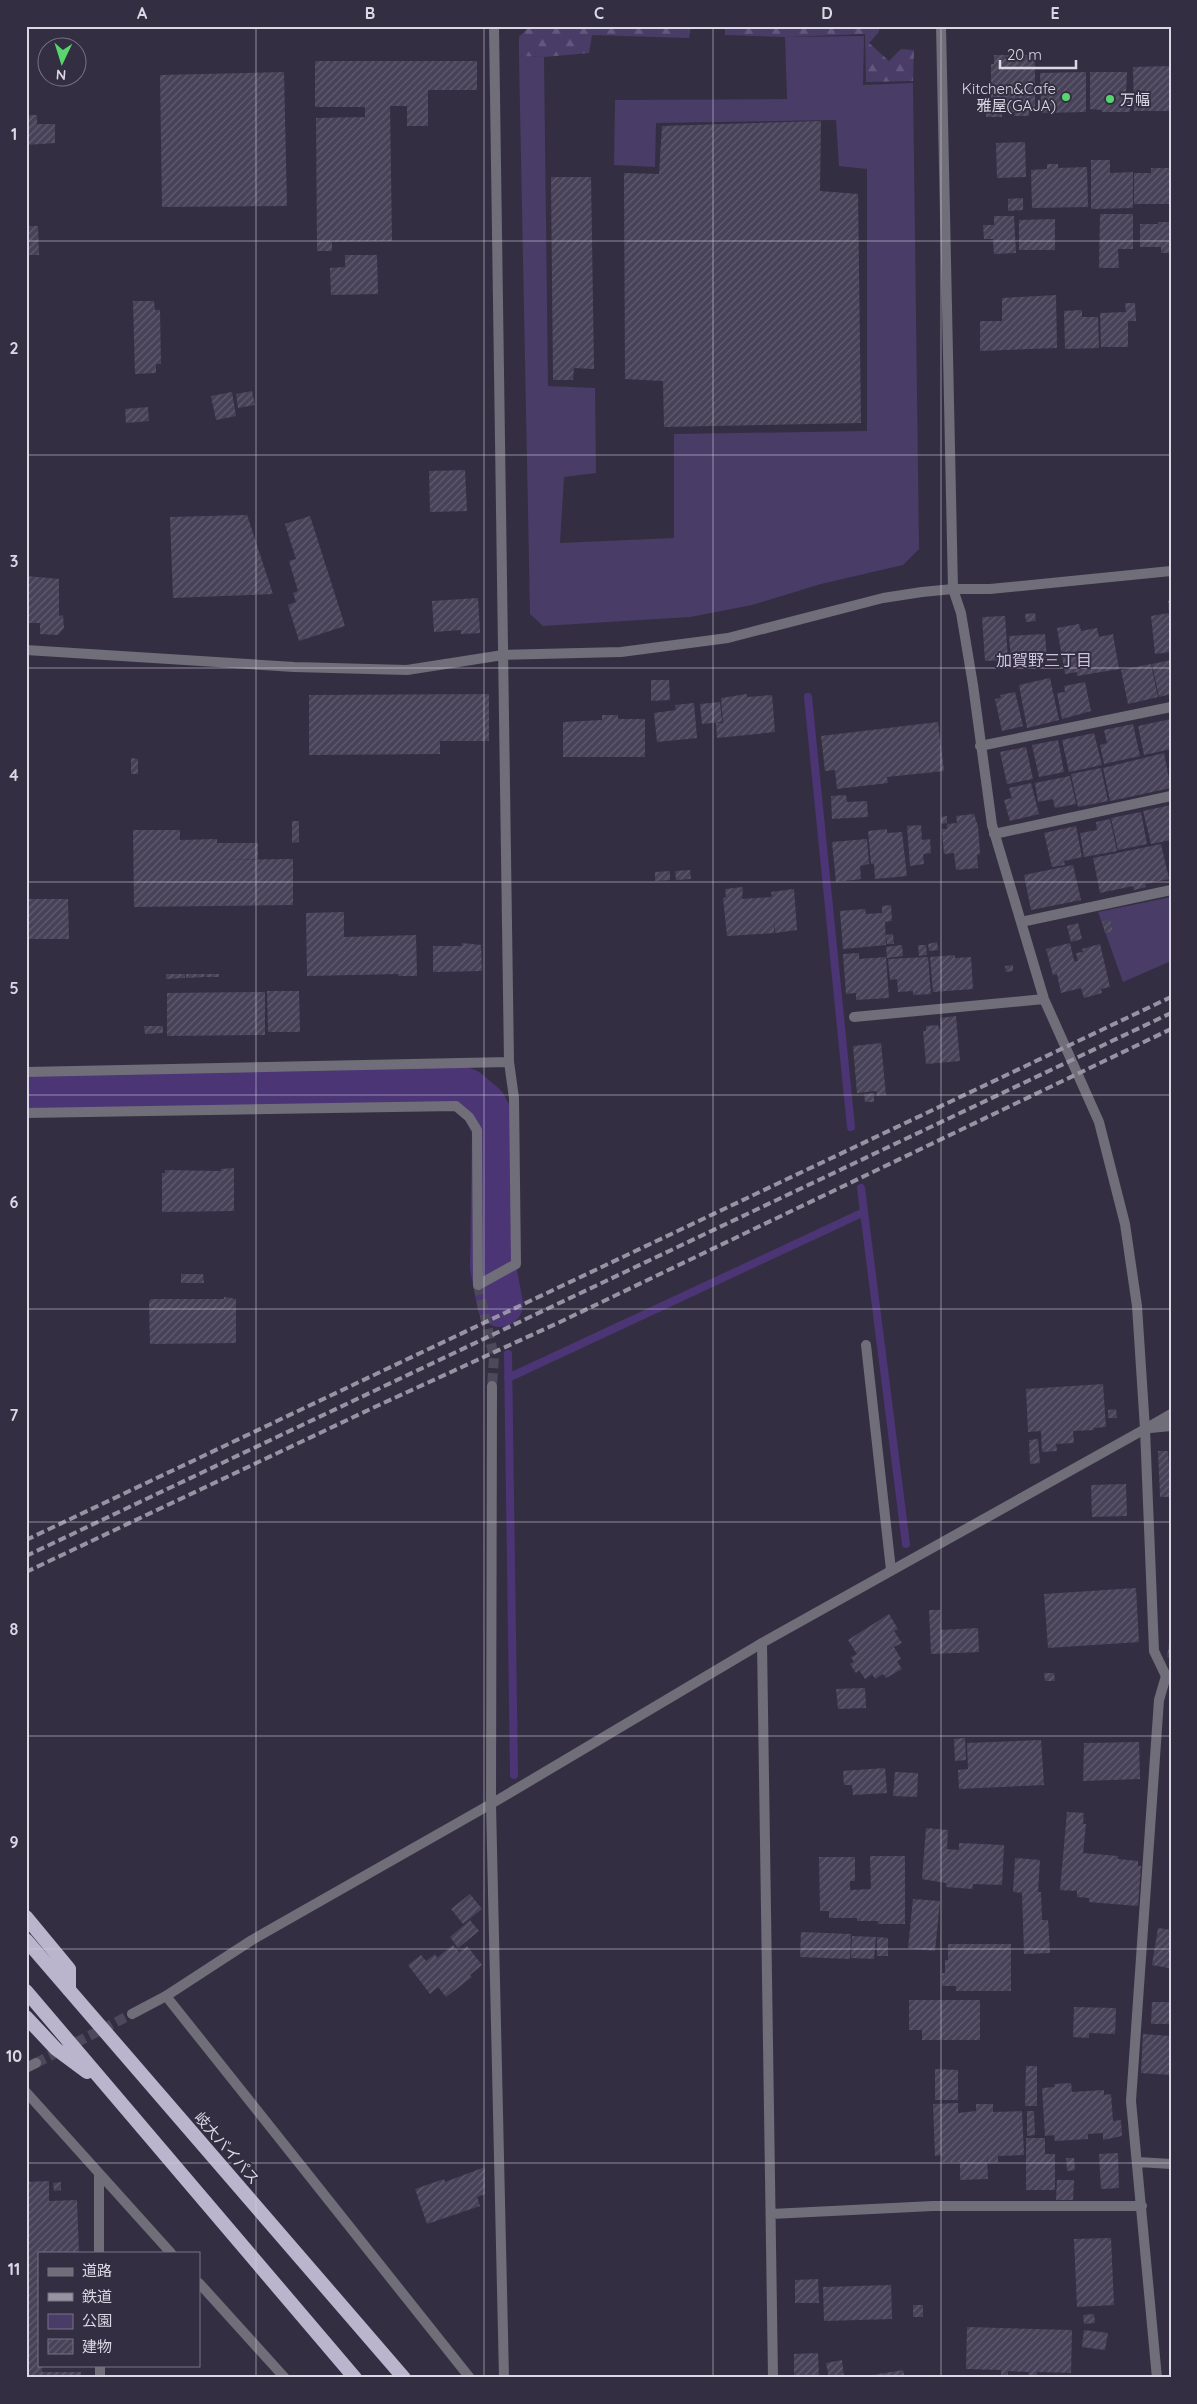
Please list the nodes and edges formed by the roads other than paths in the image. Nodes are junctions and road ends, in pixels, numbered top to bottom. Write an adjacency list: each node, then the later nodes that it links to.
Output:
1 (494, 26): 6 (street)
2 (941, 26): 4 (street)
3 (1171, 571): 4 (street)
4 (953, 589): 6 (street); 8 (street)
5 (26, 650): 6 (street)
6 (503, 655): 15 (street)
7 (1171, 707): 8 (street)
8 (980, 746): 10 (street)
9 (1171, 796): 10 (street)
10 (994, 834): 12 (street)
11 (1171, 890): 12 (street)
12 (1021, 922): 13 (street)
13 (1044, 1000): 14 (street); 22 (street)
14 (854, 1017)
15 (509, 1062): 16 (street); 17 (street)
16 (26, 1072)
17 (26, 1113)
18 (866, 1345): 23 (street)
19 (492, 1386): 26 (street)
20 (1171, 1414): 22 (street)
21 (1171, 1426): 22 (street)
22 (1144, 1429): 23 (street); 25 (street)
23 (891, 1570): 24 (street)
24 (762, 1642): 26 (street); 42 (street)
25 (1168, 1677): 38 (street)
26 (491, 1804): 31 (street); 50 (street)
27 (26, 1917): 29 (highway)
28 (26, 1940): 29 (highway, 岐大バイパス)
29 (69, 1990): 48 (highway, 岐大バイパス)
30 (26, 1991): 36 (highway)
31 (166, 1996): 32 (street); 49 (street)
32 (132, 2014)
33 (26, 2017): 36 (highway)
34 (36, 2063): 35 (street)
35 (26, 2068)
36 (104, 2085): 47 (highway)
37 (26, 2092): 40 (street)
38 (1138, 2162): 39 (street); 41 (street)
39 (1171, 2164)
40 (99, 2174): 43 (street); 44 (street)
41 (1142, 2206): 42 (street); 52 (street)
42 (770, 2214): 51 (street)
43 (99, 2252)
44 (170, 2252)
45 (200, 2284): 46 (street)
46 (285, 2378)
47 (356, 2378)
48 (404, 2378)
49 (470, 2378)
50 (504, 2378)
51 (773, 2378)
52 (1157, 2378)

